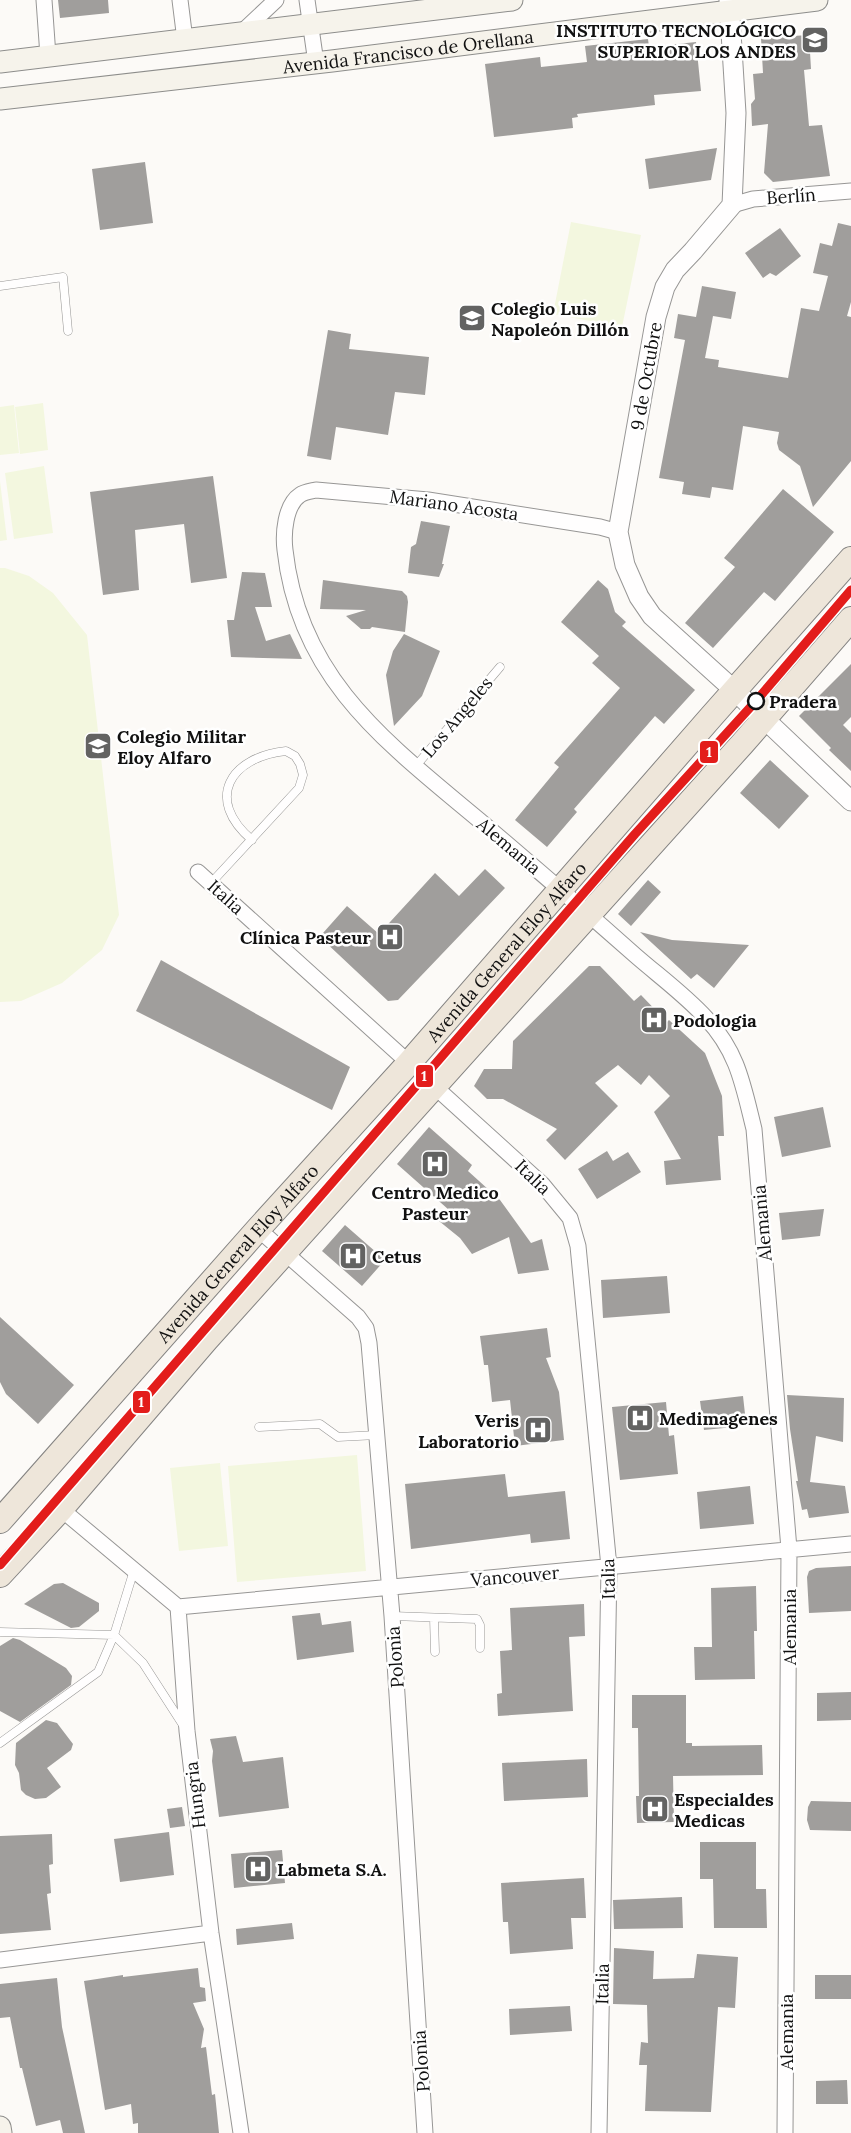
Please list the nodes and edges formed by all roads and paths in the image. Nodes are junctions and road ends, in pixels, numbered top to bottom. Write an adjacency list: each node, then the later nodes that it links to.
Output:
1 (44, 0): 11 (street)
2 (180, 0): 10 (street)
3 (276, 0): 9 (street)
4 (307, 0): 8 (street)
5 (512, 0): 8 (main road)
6 (817, 0): 7 (main road, Avenida Francisco de Orellana)
7 (729, 6): 13 (main road, Avenida Francisco de Orellana); 16 (street)
8 (309, 25): 9 (main road); 13 (street)
9 (242, 33): 10 (main road)
10 (185, 40): 11 (main road)
11 (48, 56): 12 (main road)
12 (0, 62)
13 (316, 63): 14 (main road, Avenida Francisco de Orellana)
14 (0, 99)
15 (851, 191): 16 (street, Berlín)
16 (732, 205): 20 (street, 9 de Octubre)
17 (0, 286): 18 (lane)
18 (68, 331)
19 (293, 503): 20 (street, Mariano Acosta); 26 (street, Alemania)
20 (618, 532): 24 (street, 9 de Octubre)
21 (851, 560): 24 (main road, Avenida General Eloy Alfaro)
22 (851, 619): 25 (main road, Avenida General Eloy Alfaro)
23 (500, 667): 26 (lane, Los Angeles)
24 (735, 691): 25 (street, 9 de Octubre); 31 (main road, Avenida General Eloy Alfaro)
25 (764, 719): 27 (street, 9 de Octubre); 32 (main road, Avenida General Eloy Alfaro)
26 (415, 766): 31 (street, Alemania)
27 (851, 801)
28 (252, 840): 28 (lane); 30 (lane)
29 (198, 872): 30 (street, Italia)
30 (211, 884): 33 (street, Italia)
31 (560, 889): 32 (street, Alemania); 33 (main road, Avenida General Eloy Alfaro)
32 (589, 914): 34 (main road, Avenida General Eloy Alfaro); 42 (street, Alemania)
33 (409, 1063): 35 (main road, Avenida General Eloy Alfaro)
34 (434, 1086): 36 (main road, Avenida General Eloy Alfaro); 43 (street, Italia)
35 (258, 1229): 36 (street, Polonia); 40 (main road, Avenida General Eloy Alfaro)
36 (285, 1253): 38 (street, Polonia); 39 (main road, Avenida General Eloy Alfaro)
37 (259, 1427): 38 (lane)
38 (377, 1435): 46 (street, Polonia)
39 (61, 1509): 44 (street); 45 (main road, Avenida General Eloy Alfaro)
40 (0, 1521)
41 (851, 1544): 42 (street, Vancouver)
42 (789, 1549): 43 (street, Vancouver); 63 (street, Alemania)
43 (609, 1567): 46 (street, Vancouver); 62 (street, Italia)
44 (134, 1570): 47 (street); 51 (lane)
45 (0, 1575)
46 (390, 1588): 47 (street, Vancouver); 48 (street, Polonia)
47 (178, 1607): 54 (street, Hungria)
48 (392, 1616): 49 (lane); 61 (street, Polonia)
49 (434, 1618): 52 (lane); 53 (lane)
50 (0, 1632): 51 (lane)
51 (114, 1635): 54 (lane); 55 (lane)
52 (480, 1648)
53 (435, 1652)
54 (187, 1731): 56 (street, Hungria)
55 (0, 1743)
56 (211, 1933): 57 (street); 60 (street, Hungria)
57 (0, 1960)
58 (0, 2126): 59 (main road)
59 (2, 2133)
60 (241, 2133)
61 (425, 2133)
62 (599, 2133)
63 (786, 2133)

